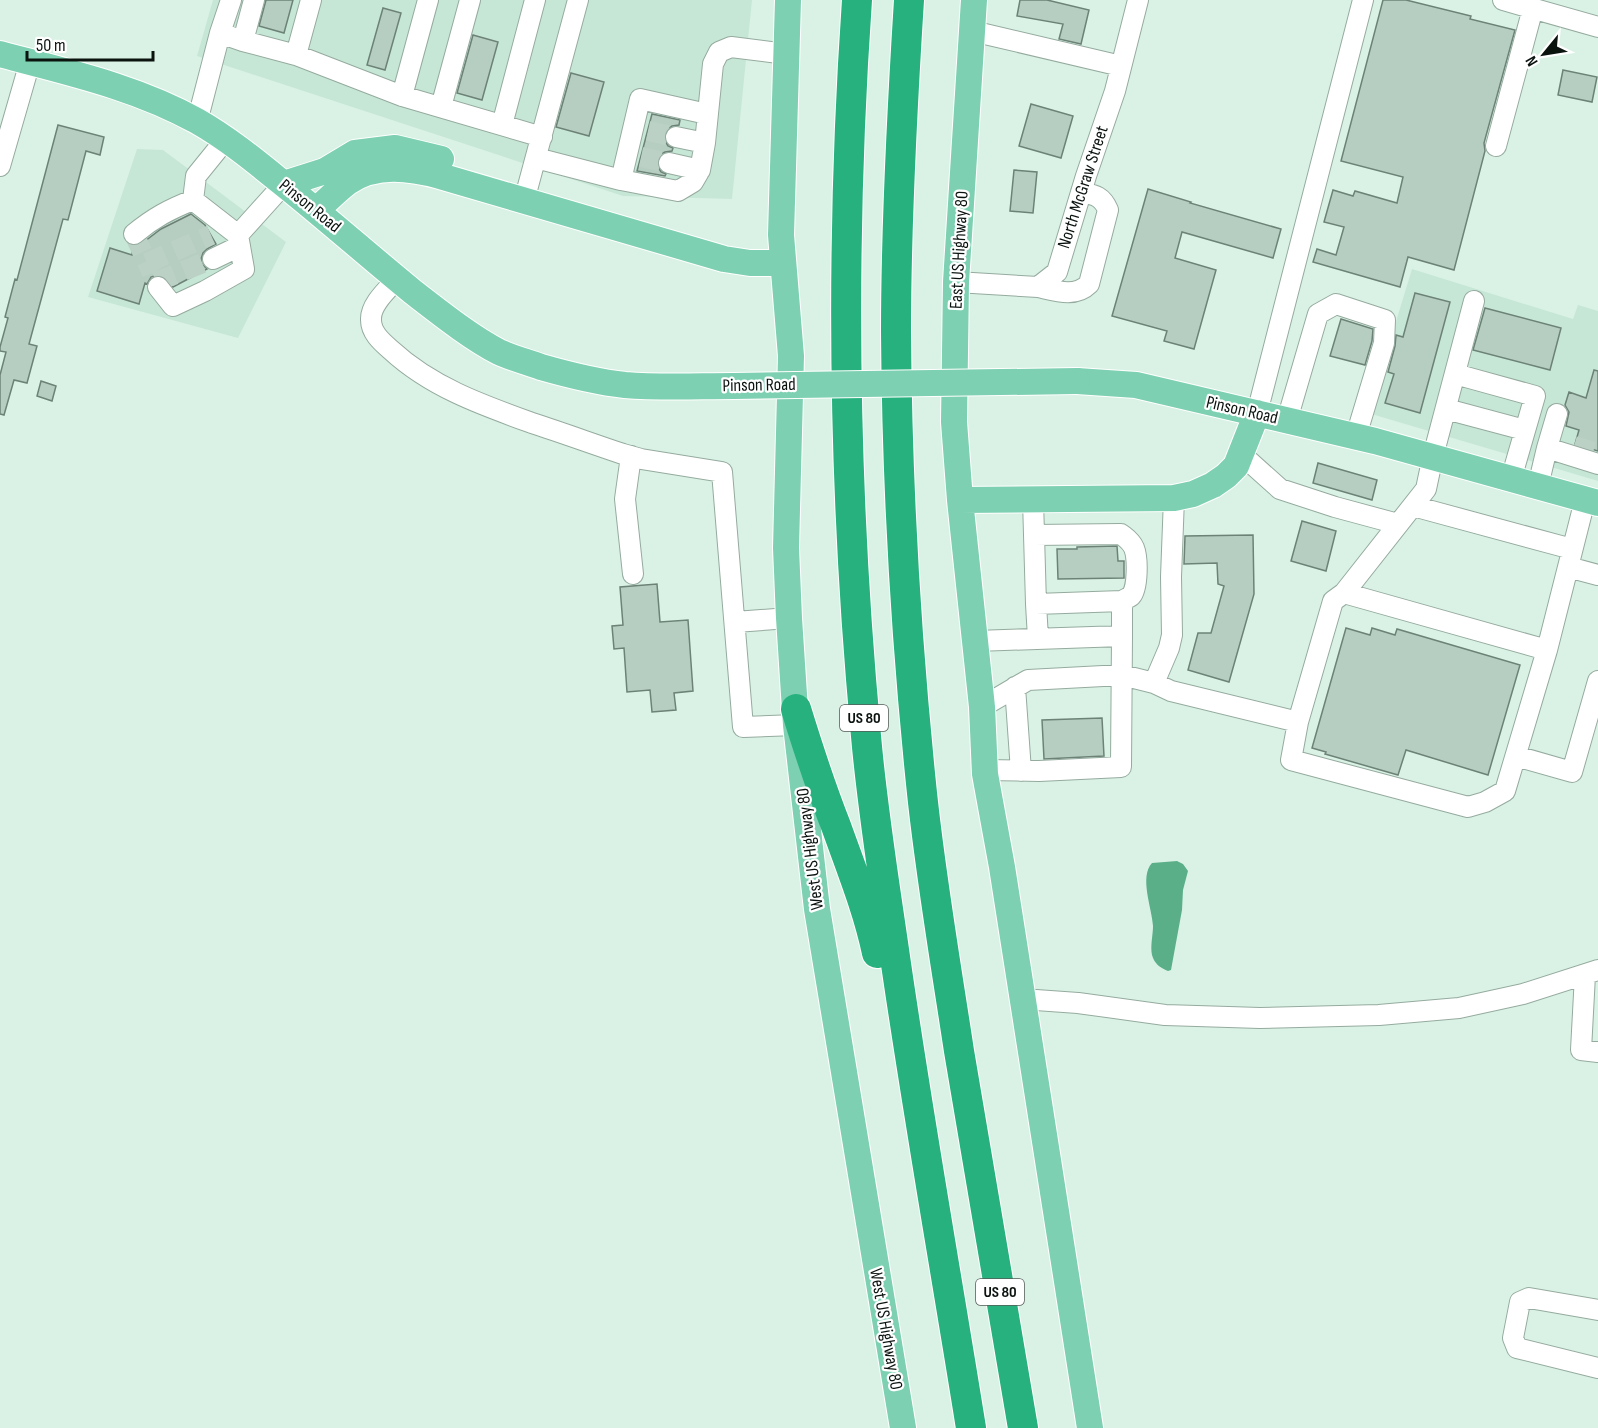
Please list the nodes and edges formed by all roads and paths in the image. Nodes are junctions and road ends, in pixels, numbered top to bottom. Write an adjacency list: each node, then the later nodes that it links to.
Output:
1 (231, 0): 18 (street)
2 (254, 0): 19 (street)
3 (311, 0): 22 (street)
4 (428, 0): 25 (street)
5 (470, 0): 26 (street)
6 (578, 0): 30 (street)
7 (788, 0): 21 (main road)
8 (857, 0): 100 (highway, US 80)
9 (909, 0): 101 (highway, US 80)
10 (974, 0): 17 (main road, East US Highway 80)
11 (1138, 0): 24 (street, North McGraw Street)
12 (1364, 0): 56 (street)
13 (1503, 0): 15 (street)
14 (533, 2): 29 (street)
15 (1533, 8): 16 (street); 34 (street)
16 (1598, 27)
17 (972, 31): 24 (street); 50 (main road, East US Highway 80)
18 (220, 33): 19 (street); 28 (street)
19 (243, 41): 22 (street)
20 (0, 54): 23 (main road, Pinson Road)
21 (786, 54): 27 (street); 48 (main road)
22 (296, 55): 25 (street)
23 (30, 62): 28 (main road, Pinson Road); 37 (street)
24 (1121, 66): 41 (street, North McGraw Street)
25 (402, 96): 26 (street)
26 (441, 107): 29 (street)
27 (707, 114): 33 (street); 39 (street)
28 (197, 122): 32 (main road, Pinson Road)
29 (502, 125): 30 (street)
30 (542, 137): 35 (street)
31 (676, 137): 33 (street)
32 (226, 139): 40 (main road, Pinson Road); 42 (street)
33 (705, 143): 38 (street)
34 (1496, 146)
35 (536, 158): 39 (street); 43 (street)
36 (669, 163): 38 (street)
37 (0, 166)
38 (700, 170): 39 (street)
39 (621, 180)
40 (284, 184): 43 (main road); 44 (main road, Pinson Road); 46 (street)
41 (1081, 192): 52 (street, North McGraw Street); 52 (street)
42 (193, 200): 45 (street); 46 (street)
43 (524, 201): 44 (main road); 48 (main road)
44 (316, 210): 49 (main road, Pinson Road)
45 (134, 234)
46 (229, 236): 47 (street); 51 (street)
47 (213, 259)
48 (783, 263): 81 (main road, West US Highway 80)
49 (397, 279): 56 (main road, Pinson Road, bridge); 63 (street)
50 (956, 282): 52 (street); 69 (main road, East US Highway 80)
51 (158, 287)
52 (1038, 287)
53 (1474, 301): 54 (street)
54 (1455, 374): 55 (street); 59 (street)
55 (1446, 409): 59 (street); 64 (street)
56 (1257, 413): 58 (main road, Pinson Road); 62 (main road)
57 (1557, 414): 61 (street)
58 (1287, 420): 60 (main road, Pinson Road); 60 (street)
59 (1525, 430): 66 (street)
60 (1356, 436): 64 (main road, Pinson Road)
61 (1560, 449): 65 (street); 67 (street)
62 (1241, 454): 68 (main road); 73 (street)
63 (631, 456): 76 (street); 82 (street)
64 (1432, 456): 66 (main road, Pinson Road); 72 (street)
65 (1598, 464)
66 (1511, 479): 67 (main road, Pinson Road)
67 (1538, 486): 71 (main road, Pinson Road)
68 (1174, 498): 70 (main road); 89 (street)
69 (960, 500): 70 (main road); 85 (main road)
70 (1033, 500): 74 (street)
71 (1592, 501): 75 (street)
72 (1413, 506): 73 (street); 75 (street)
73 (1398, 524): 78 (street)
74 (1034, 535): 79 (street); 80 (street)
75 (1570, 558): 77 (street); 86 (street)
76 (633, 574)
77 (1598, 575)
78 (1344, 593): 86 (street); 93 (street)
79 (1122, 601): 80 (street); 83 (street)
80 (1036, 604): 84 (street)
81 (789, 618): 82 (street); 92 (main road, West US Highway 80)
82 (735, 622): 92 (street)
83 (1122, 636): 84 (street); 87 (street)
84 (1038, 639): 85 (street)
85 (976, 640): 91 (main road)
86 (1547, 650): 94 (street)
87 (1122, 675): 89 (street); 90 (street); 96 (street)
88 (1598, 681): 94 (street)
89 (1154, 683): 93 (street)
90 (1015, 687): 91 (street); 96 (street)
91 (982, 707): 95 (main road)
92 (796, 717): 100 (highway); 104 (main road, West US Highway 80)
93 (1298, 722): 94 (street)
94 (1516, 756)
95 (985, 770): 96 (street); 98 (main road)
96 (1022, 771)
97 (1592, 972): 98 (street); 99 (street)
98 (1022, 999): 108 (main road)
99 (1598, 1052)
100 (919, 1121): 105 (highway, US 80)
101 (976, 1155): 106 (highway, US 80); 107 (highway)
102 (1598, 1310): 103 (street)
103 (1598, 1368)
104 (903, 1428)
105 (971, 1428)
106 (1023, 1428)
107 (1043, 1428)
108 (1090, 1428)

